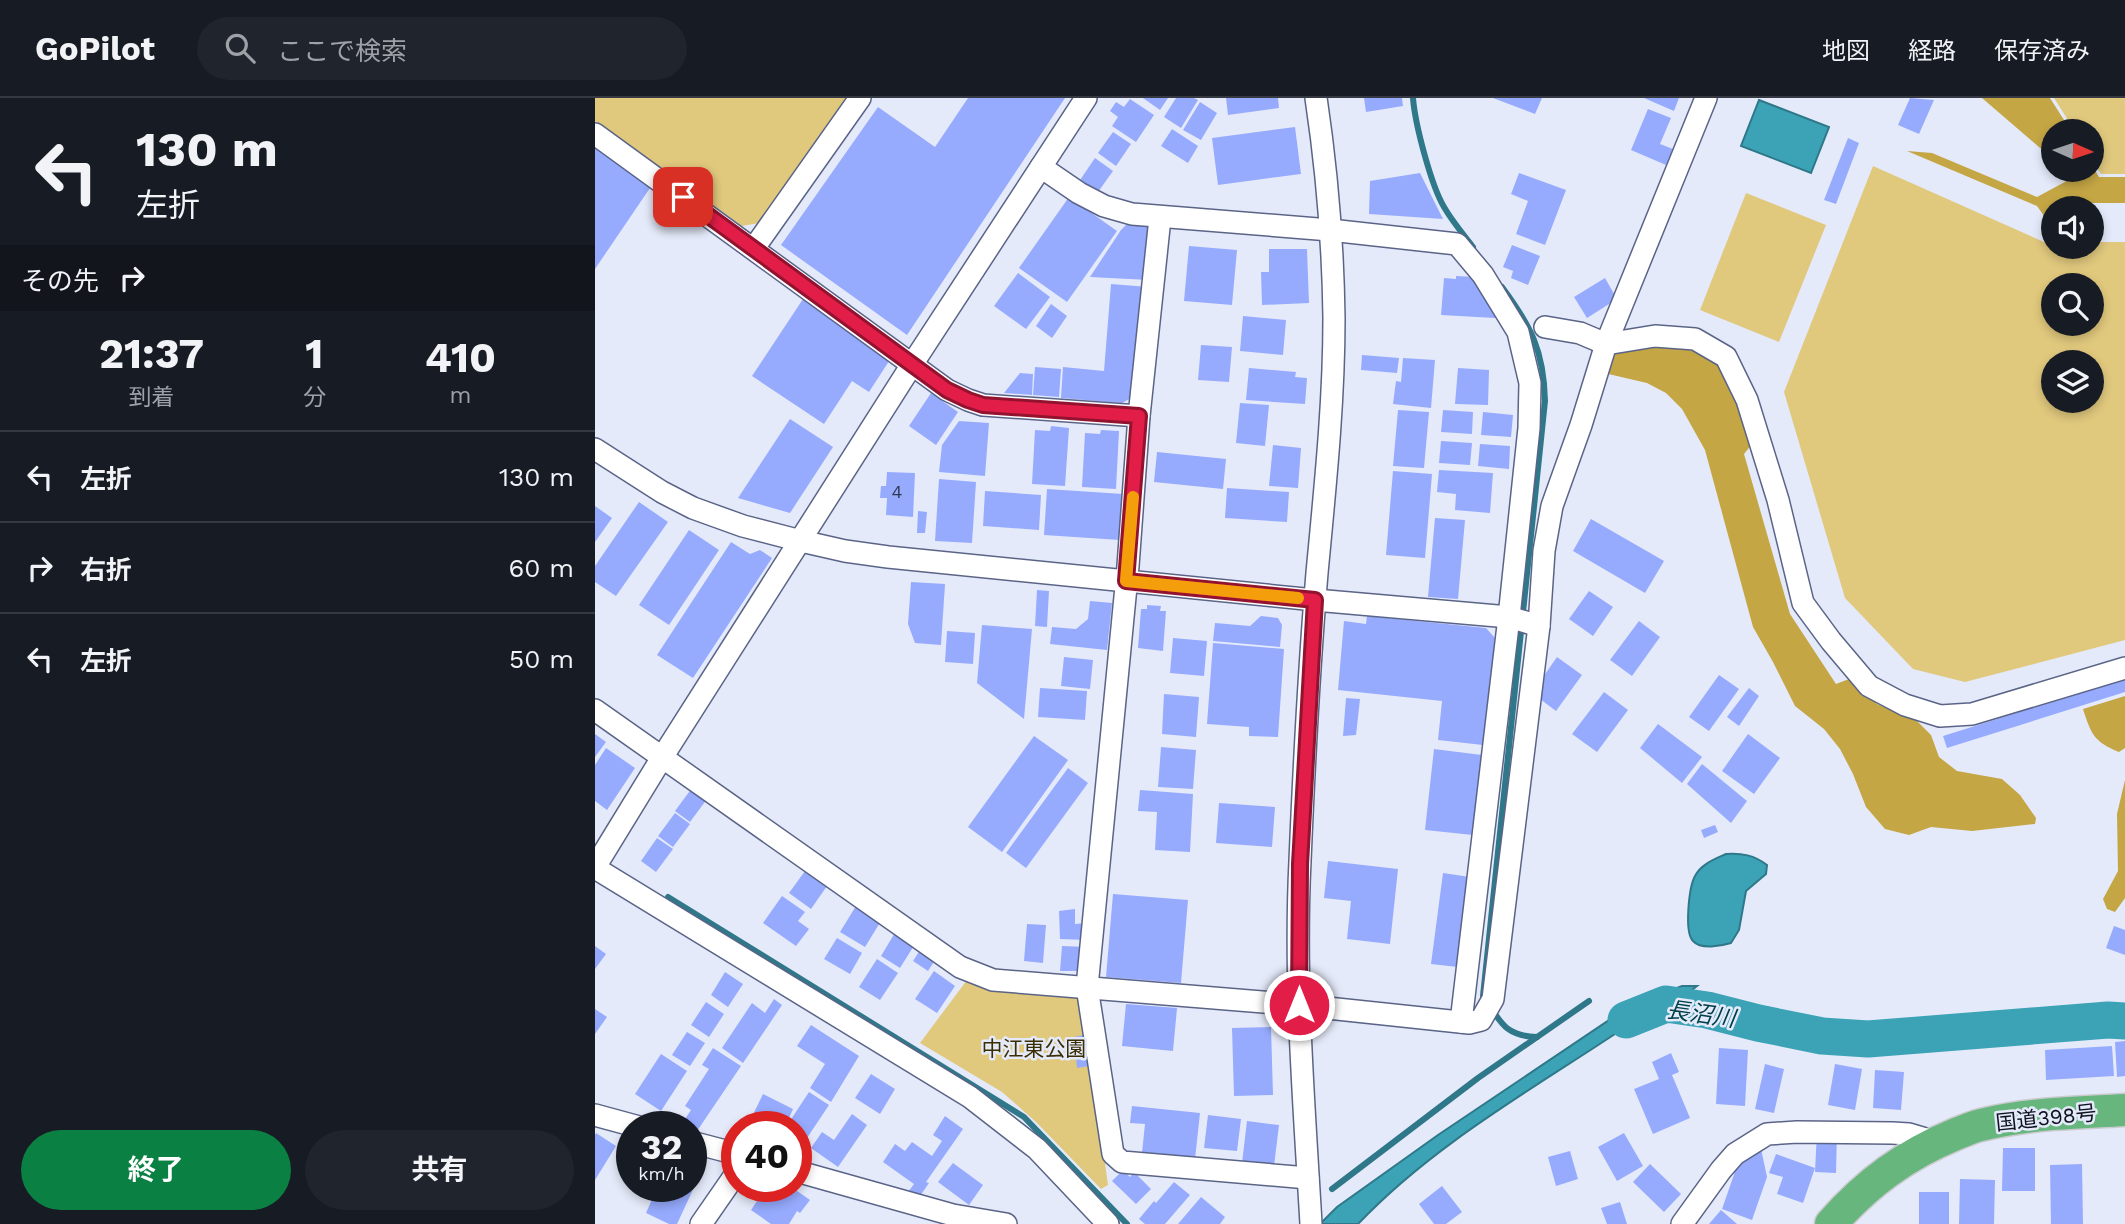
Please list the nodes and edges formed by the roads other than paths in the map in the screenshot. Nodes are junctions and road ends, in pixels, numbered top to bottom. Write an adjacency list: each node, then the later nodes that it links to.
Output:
1 (860, 98): 9 (street)
2 (1086, 98): 6 (street)
3 (1316, 98): 8 (street)
4 (1706, 98): 11 (street)
5 (595, 134): 9 (street)
6 (1041, 167): 7 (street); 12 (street)
7 (1160, 218): 8 (street); 13 (street)
8 (1330, 230): 17 (street); 18 (street)
9 (754, 248): 12 (street)
10 (1545, 327): 11 (street)
11 (1606, 344): 19 (street); 20 (street)
12 (913, 363): 13 (street); 15 (street)
13 (1139, 416): 16 (street)
14 (595, 449): 15 (street)
15 (801, 541): 16 (street); 22 (street)
16 (1126, 581): 17 (street); 24 (street)
17 (1315, 600): 18 (street); 25 (street)
18 (1509, 617): 19 (street); 26 (street)
19 (1539, 626): 26 (street)
20 (2125, 668)
21 (595, 709): 22 (street)
22 (663, 756): 23 (street); 24 (street)
23 (595, 868): 36 (street)
24 (1087, 987): 25 (street); 32 (street)
25 (1299, 1005): 26 (street); 32 (street)
26 (1471, 1021)
27 (2125, 1110): 30 (highway, 国道398号)
28 (595, 1115): 29 (street)
29 (616, 1121)
30 (1937, 1142): 38 (street); 39 (highway, 国道398号)
31 (812, 1175): 35 (street)
32 (1308, 1178): 37 (street)
33 (721, 1195): 34 (street)
34 (701, 1224)
35 (1006, 1224)
36 (1108, 1224)
37 (1311, 1224)
38 (1682, 1224)
39 (1831, 1224)

